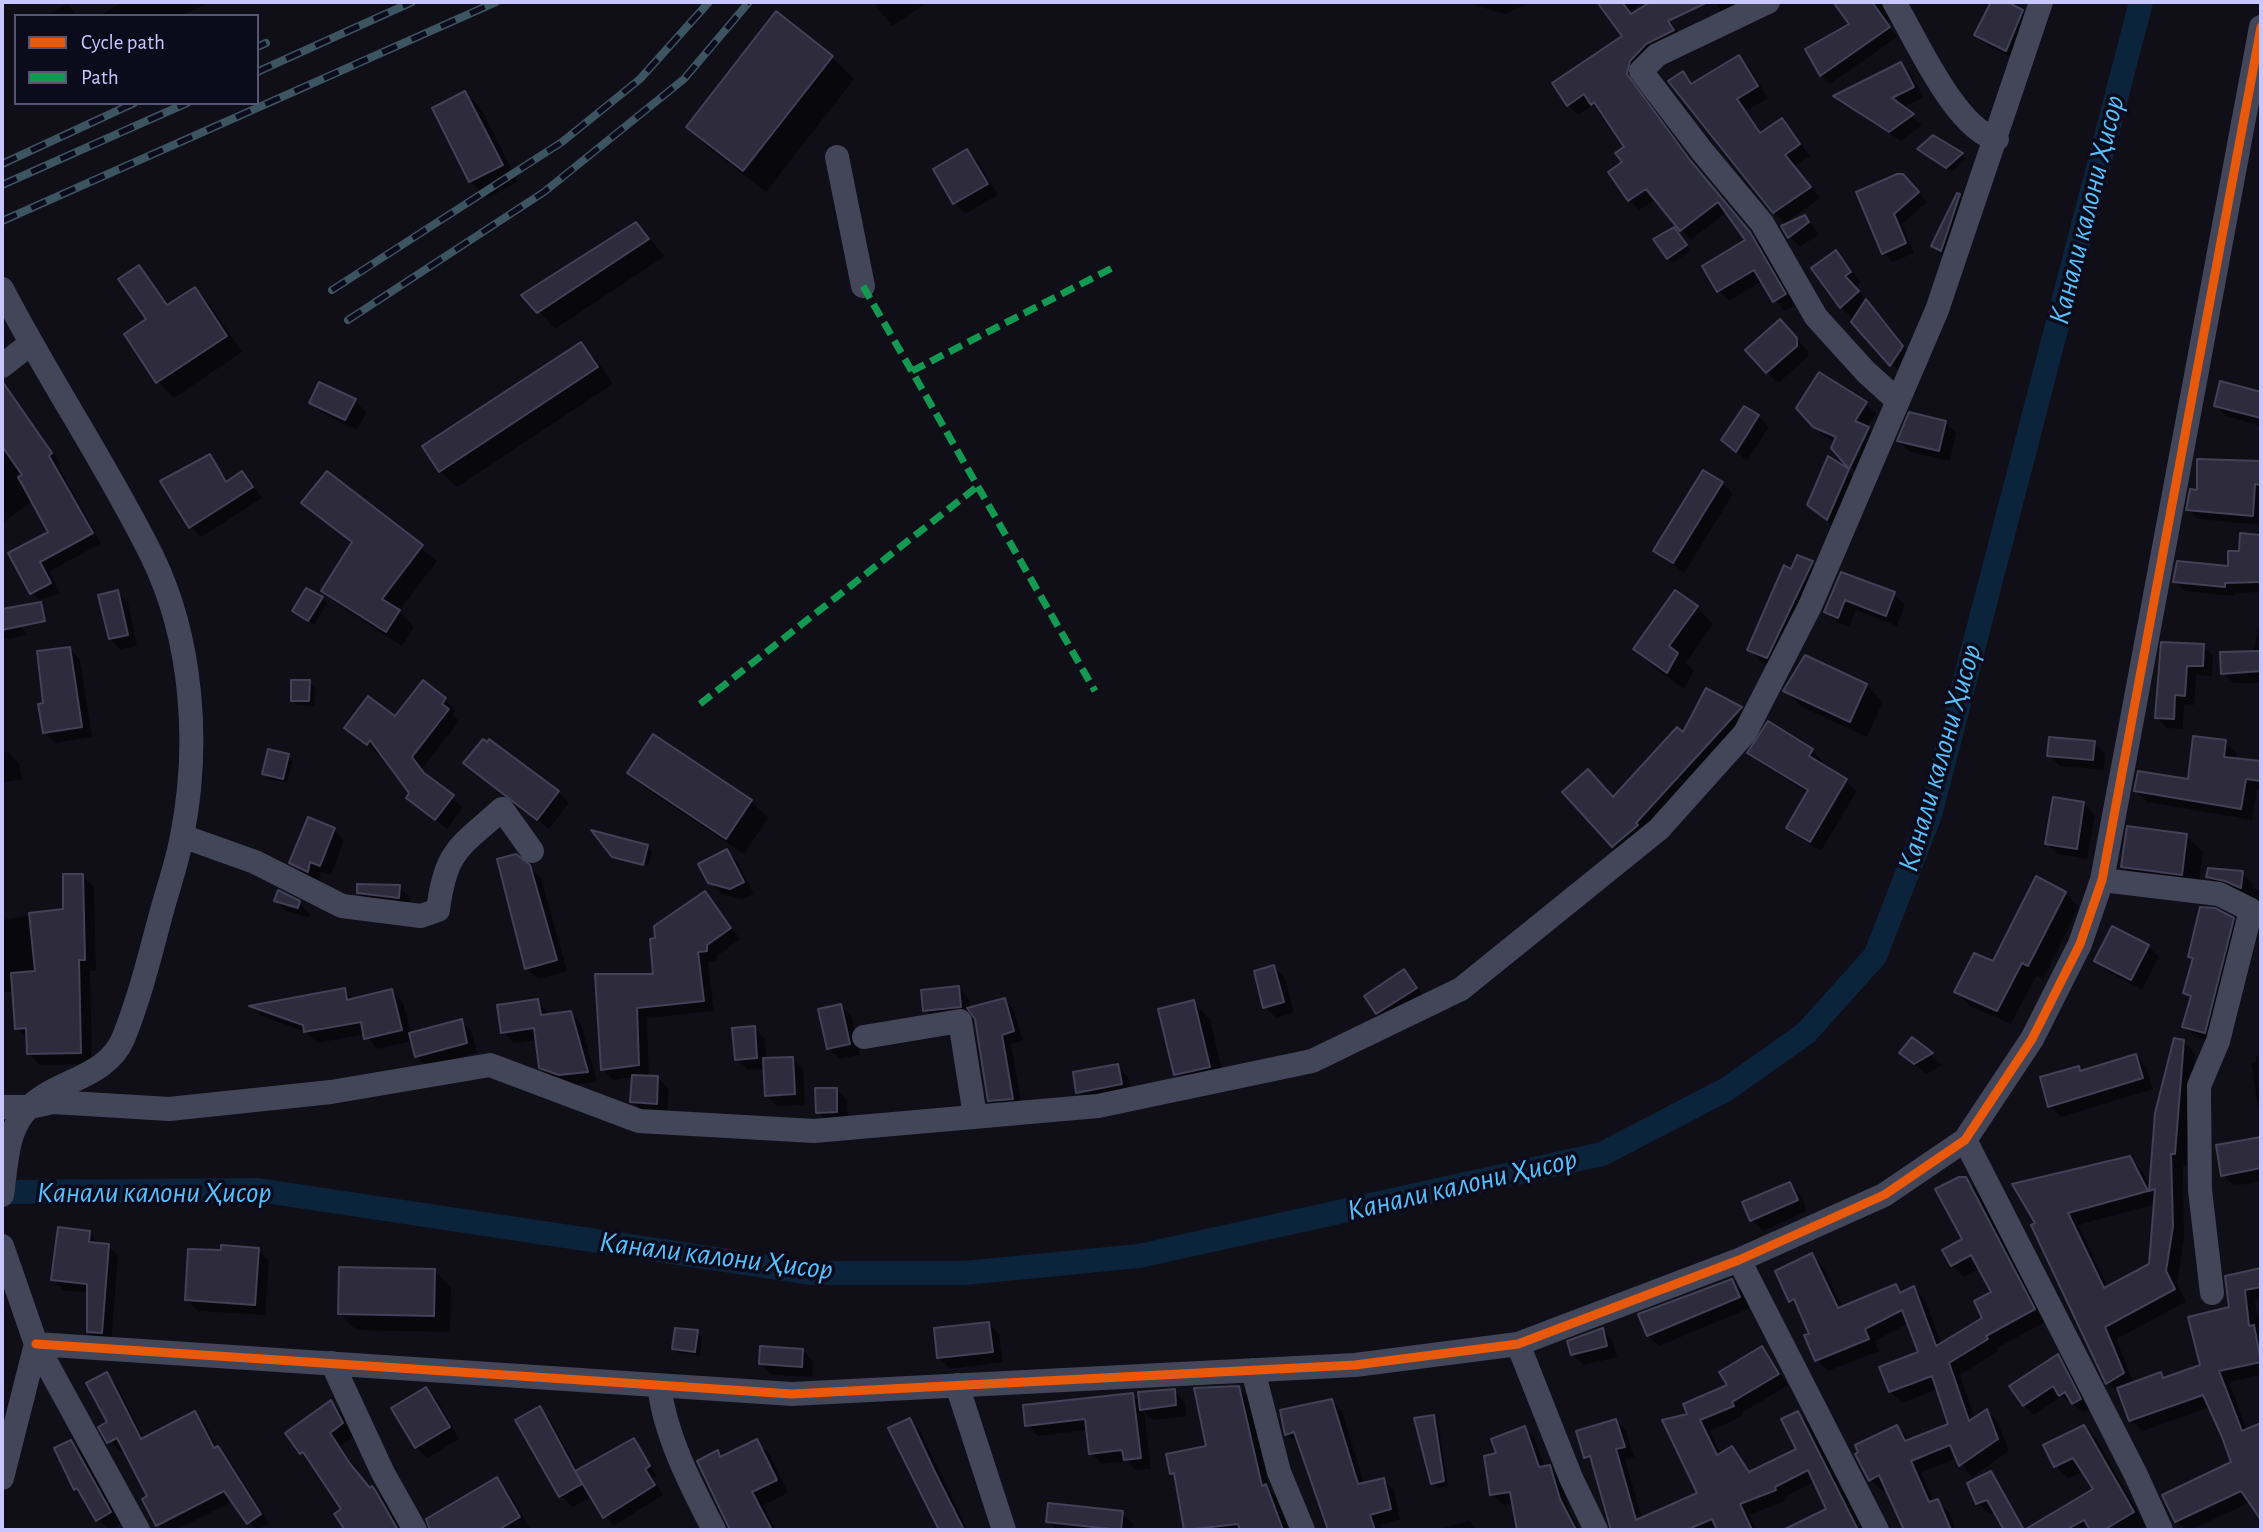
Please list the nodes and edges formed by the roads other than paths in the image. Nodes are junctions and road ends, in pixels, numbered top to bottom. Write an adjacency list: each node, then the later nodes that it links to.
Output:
1 (1768, 2): 11 (street)
2 (1894, 2): 5 (street)
3 (2041, 2): 5 (street)
4 (2261, 27): 14 (street)
5 (1997, 139): 11 (street)
6 (838, 157): 7 (street)
7 (863, 286)
8 (2, 289): 9 (street)
9 (30, 344): 10 (street); 12 (street)
10 (2, 366)
11 (1898, 401): 18 (street)
12 (182, 836): 13 (street); 17 (street)
13 (532, 851)
14 (2102, 880): 19 (street); 23 (street)
15 (864, 1037): 18 (street)
16 (2, 1107): 17 (street)
17 (30, 1107): 18 (street); 20 (street)
18 (975, 1116)
19 (1965, 1140): 22 (street); 38 (street)
20 (2, 1195)
21 (2, 1246): 24 (street)
22 (1739, 1260): 25 (street); 37 (street)
23 (2212, 1293)
24 (36, 1344): 26 (street); 30 (street); 31 (street)
25 (1518, 1344): 27 (street); 36 (street)
26 (332, 1363): 28 (street); 32 (street)
27 (1253, 1370): 29 (street); 35 (street)
28 (659, 1385): 29 (street); 33 (street)
29 (957, 1385): 34 (street)
30 (2, 1478)
31 (138, 1530)
32 (415, 1530)
33 (715, 1530)
34 (1004, 1530)
35 (1303, 1530)
36 (1596, 1530)
37 (1877, 1530)
38 (2161, 1530)

